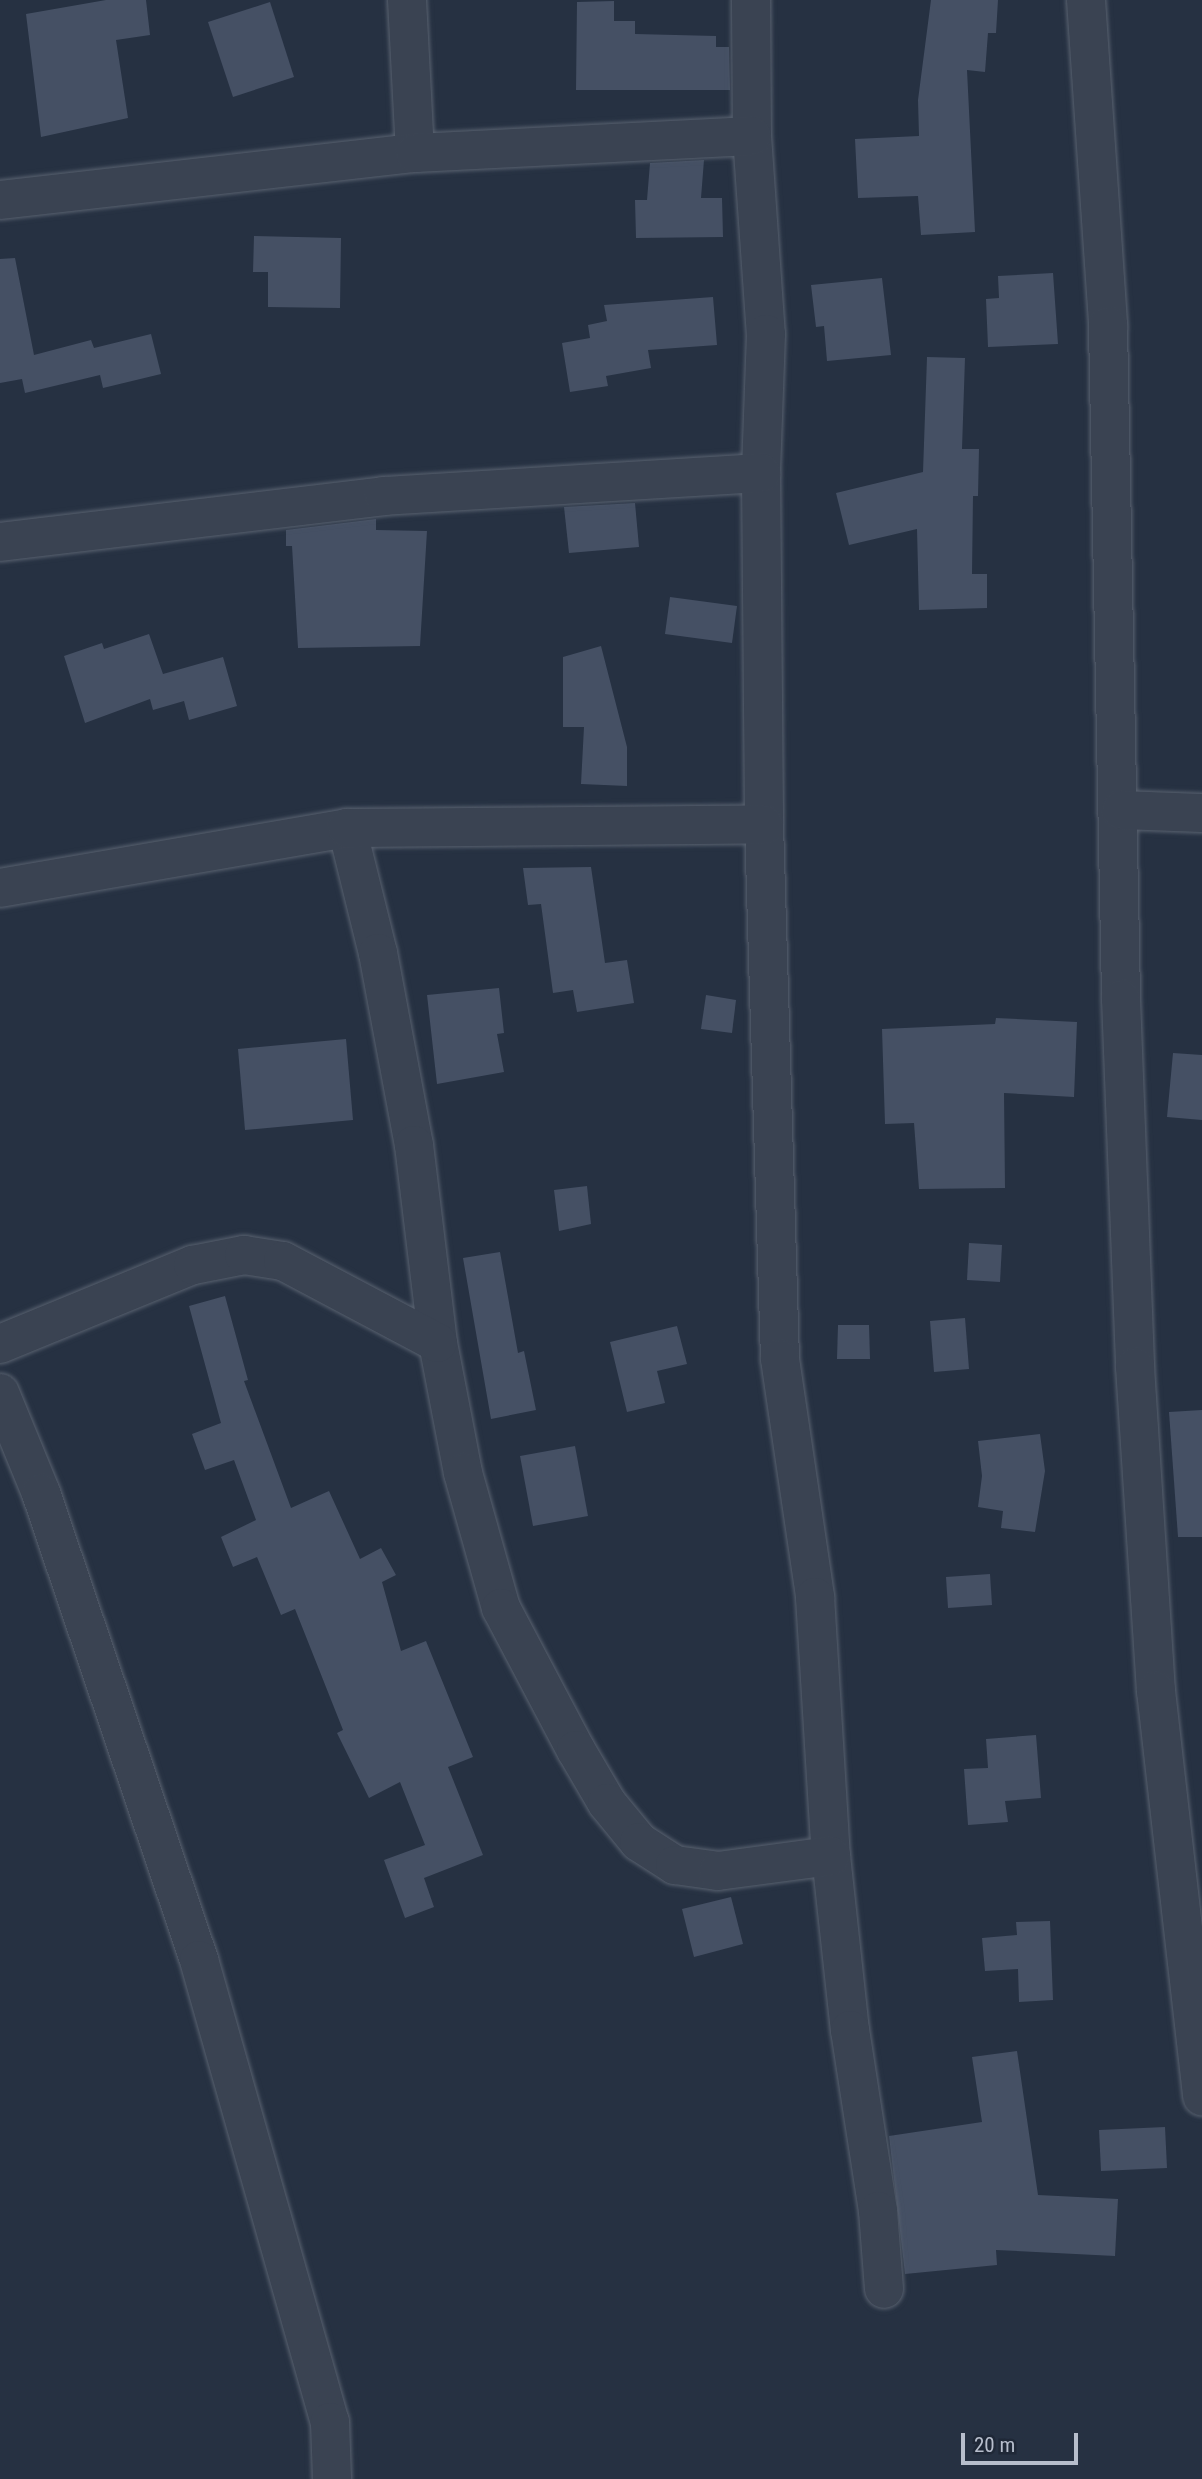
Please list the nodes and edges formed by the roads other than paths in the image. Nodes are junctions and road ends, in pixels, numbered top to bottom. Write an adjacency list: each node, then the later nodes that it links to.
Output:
1 (407, 0): 5 (street)
2 (751, 0): 4 (street)
3 (1086, 0): 9 (street)
4 (752, 136): 5 (street); 7 (street)
5 (415, 153): 6 (street)
6 (0, 200)
7 (761, 473): 8 (street); 11 (street)
8 (0, 542)
9 (1121, 810): 10 (street); 18 (street)
10 (1202, 813)
11 (764, 824): 12 (street); 17 (street)
12 (346, 828): 13 (street); 14 (street)
13 (0, 888)
14 (438, 1343): 15 (street); 17 (street)
15 (0, 1344)
16 (0, 1393): 20 (street)
17 (831, 1856): 19 (street)
18 (1202, 2096)
19 (884, 2289)
20 (332, 2479)

